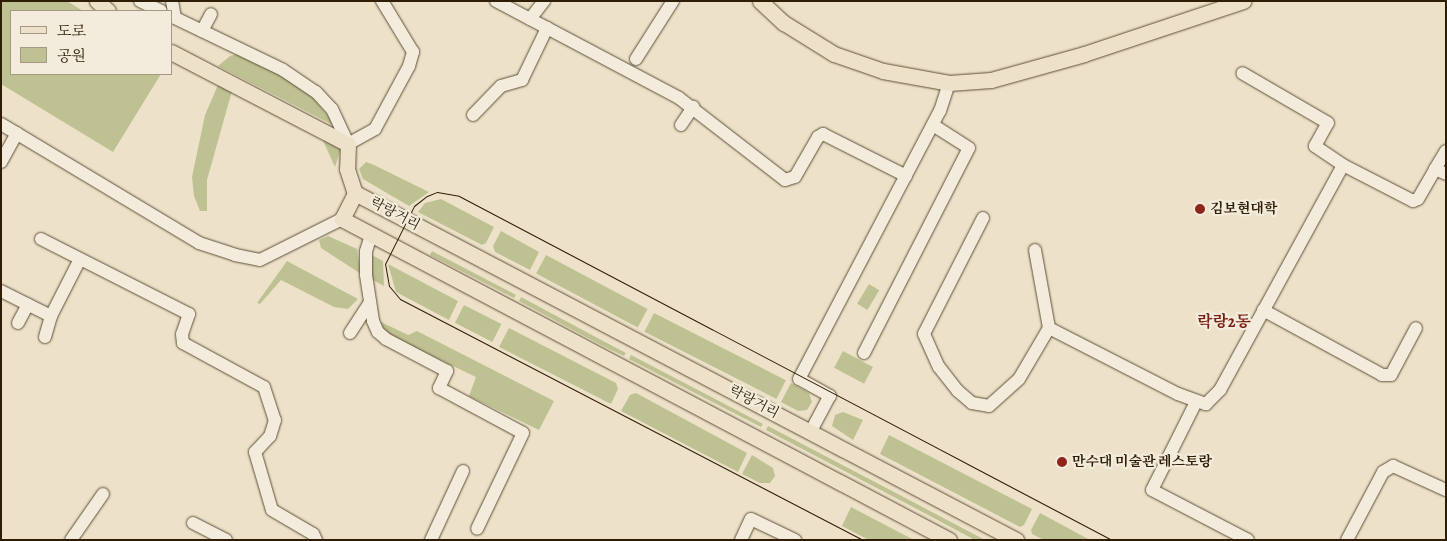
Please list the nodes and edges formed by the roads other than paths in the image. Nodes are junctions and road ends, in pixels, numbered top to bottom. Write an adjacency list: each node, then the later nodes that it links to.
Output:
1 (96, 1): 10 (main road)
2 (140, 1): 11 (street)
3 (172, 1): 13 (street)
4 (382, 1): 27 (street)
5 (496, 1): 14 (street)
6 (544, 1): 14 (street)
7 (673, 1): 18 (street)
8 (760, 1): 20 (main road)
9 (1242, 1): 20 (main road)
10 (107, 10)
11 (159, 10)
12 (212, 14): 16 (street)
13 (173, 17): 16 (street)
14 (530, 19): 15 (street)
15 (548, 28): 21 (street); 22 (street)
16 (202, 31): 27 (street)
17 (172, 53): 27 (main road)
18 (636, 59)
19 (1242, 73): 30 (street)
20 (949, 83): 25 (street)
21 (693, 107): 24 (street); 32 (street)
22 (473, 115)
23 (1, 124): 26 (street)
24 (681, 124)
25 (933, 125): 32 (street); 50 (street)
26 (18, 133): 29 (street); 35 (street)
27 (348, 144): 33 (main road)
28 (1446, 151): 31 (street)
29 (1, 162)
30 (1343, 165): 31 (street); 43 (street)
31 (1440, 172)
32 (906, 176): 52 (street)
33 (355, 193): 35 (main road, 락랑거리); 52 (main road, 락랑거리)
34 (983, 218): 46 (street)
35 (342, 219): 36 (main road)
36 (371, 235): 41 (street); 64 (main road)
37 (41, 239): 39 (street)
38 (1035, 250): 46 (street)
39 (80, 259): 44 (street); 60 (street)
40 (1, 291): 42 (street)
41 (370, 302): 48 (street); 57 (street)
42 (28, 304): 44 (street); 45 (street)
43 (1263, 310): 47 (street); 51 (street)
44 (51, 316): 49 (street)
45 (18, 324)
46 (1049, 328): 51 (street)
47 (1416, 328)
48 (350, 333)
49 (45, 337)
50 (864, 352)
51 (1196, 402): 66 (street)
52 (812, 432): 65 (main road, 락랑거리)
53 (463, 471): 61 (street)
54 (1446, 490): 67 (street)
55 (103, 494): 58 (street)
56 (193, 523): 59 (street)
57 (477, 529)
58 (71, 540)
59 (226, 540)
60 (316, 540)
61 (431, 540)
62 (741, 540): 63 (street)
63 (794, 540)
64 (949, 540)
65 (1016, 540)
66 (1248, 540)
67 (1346, 540)

